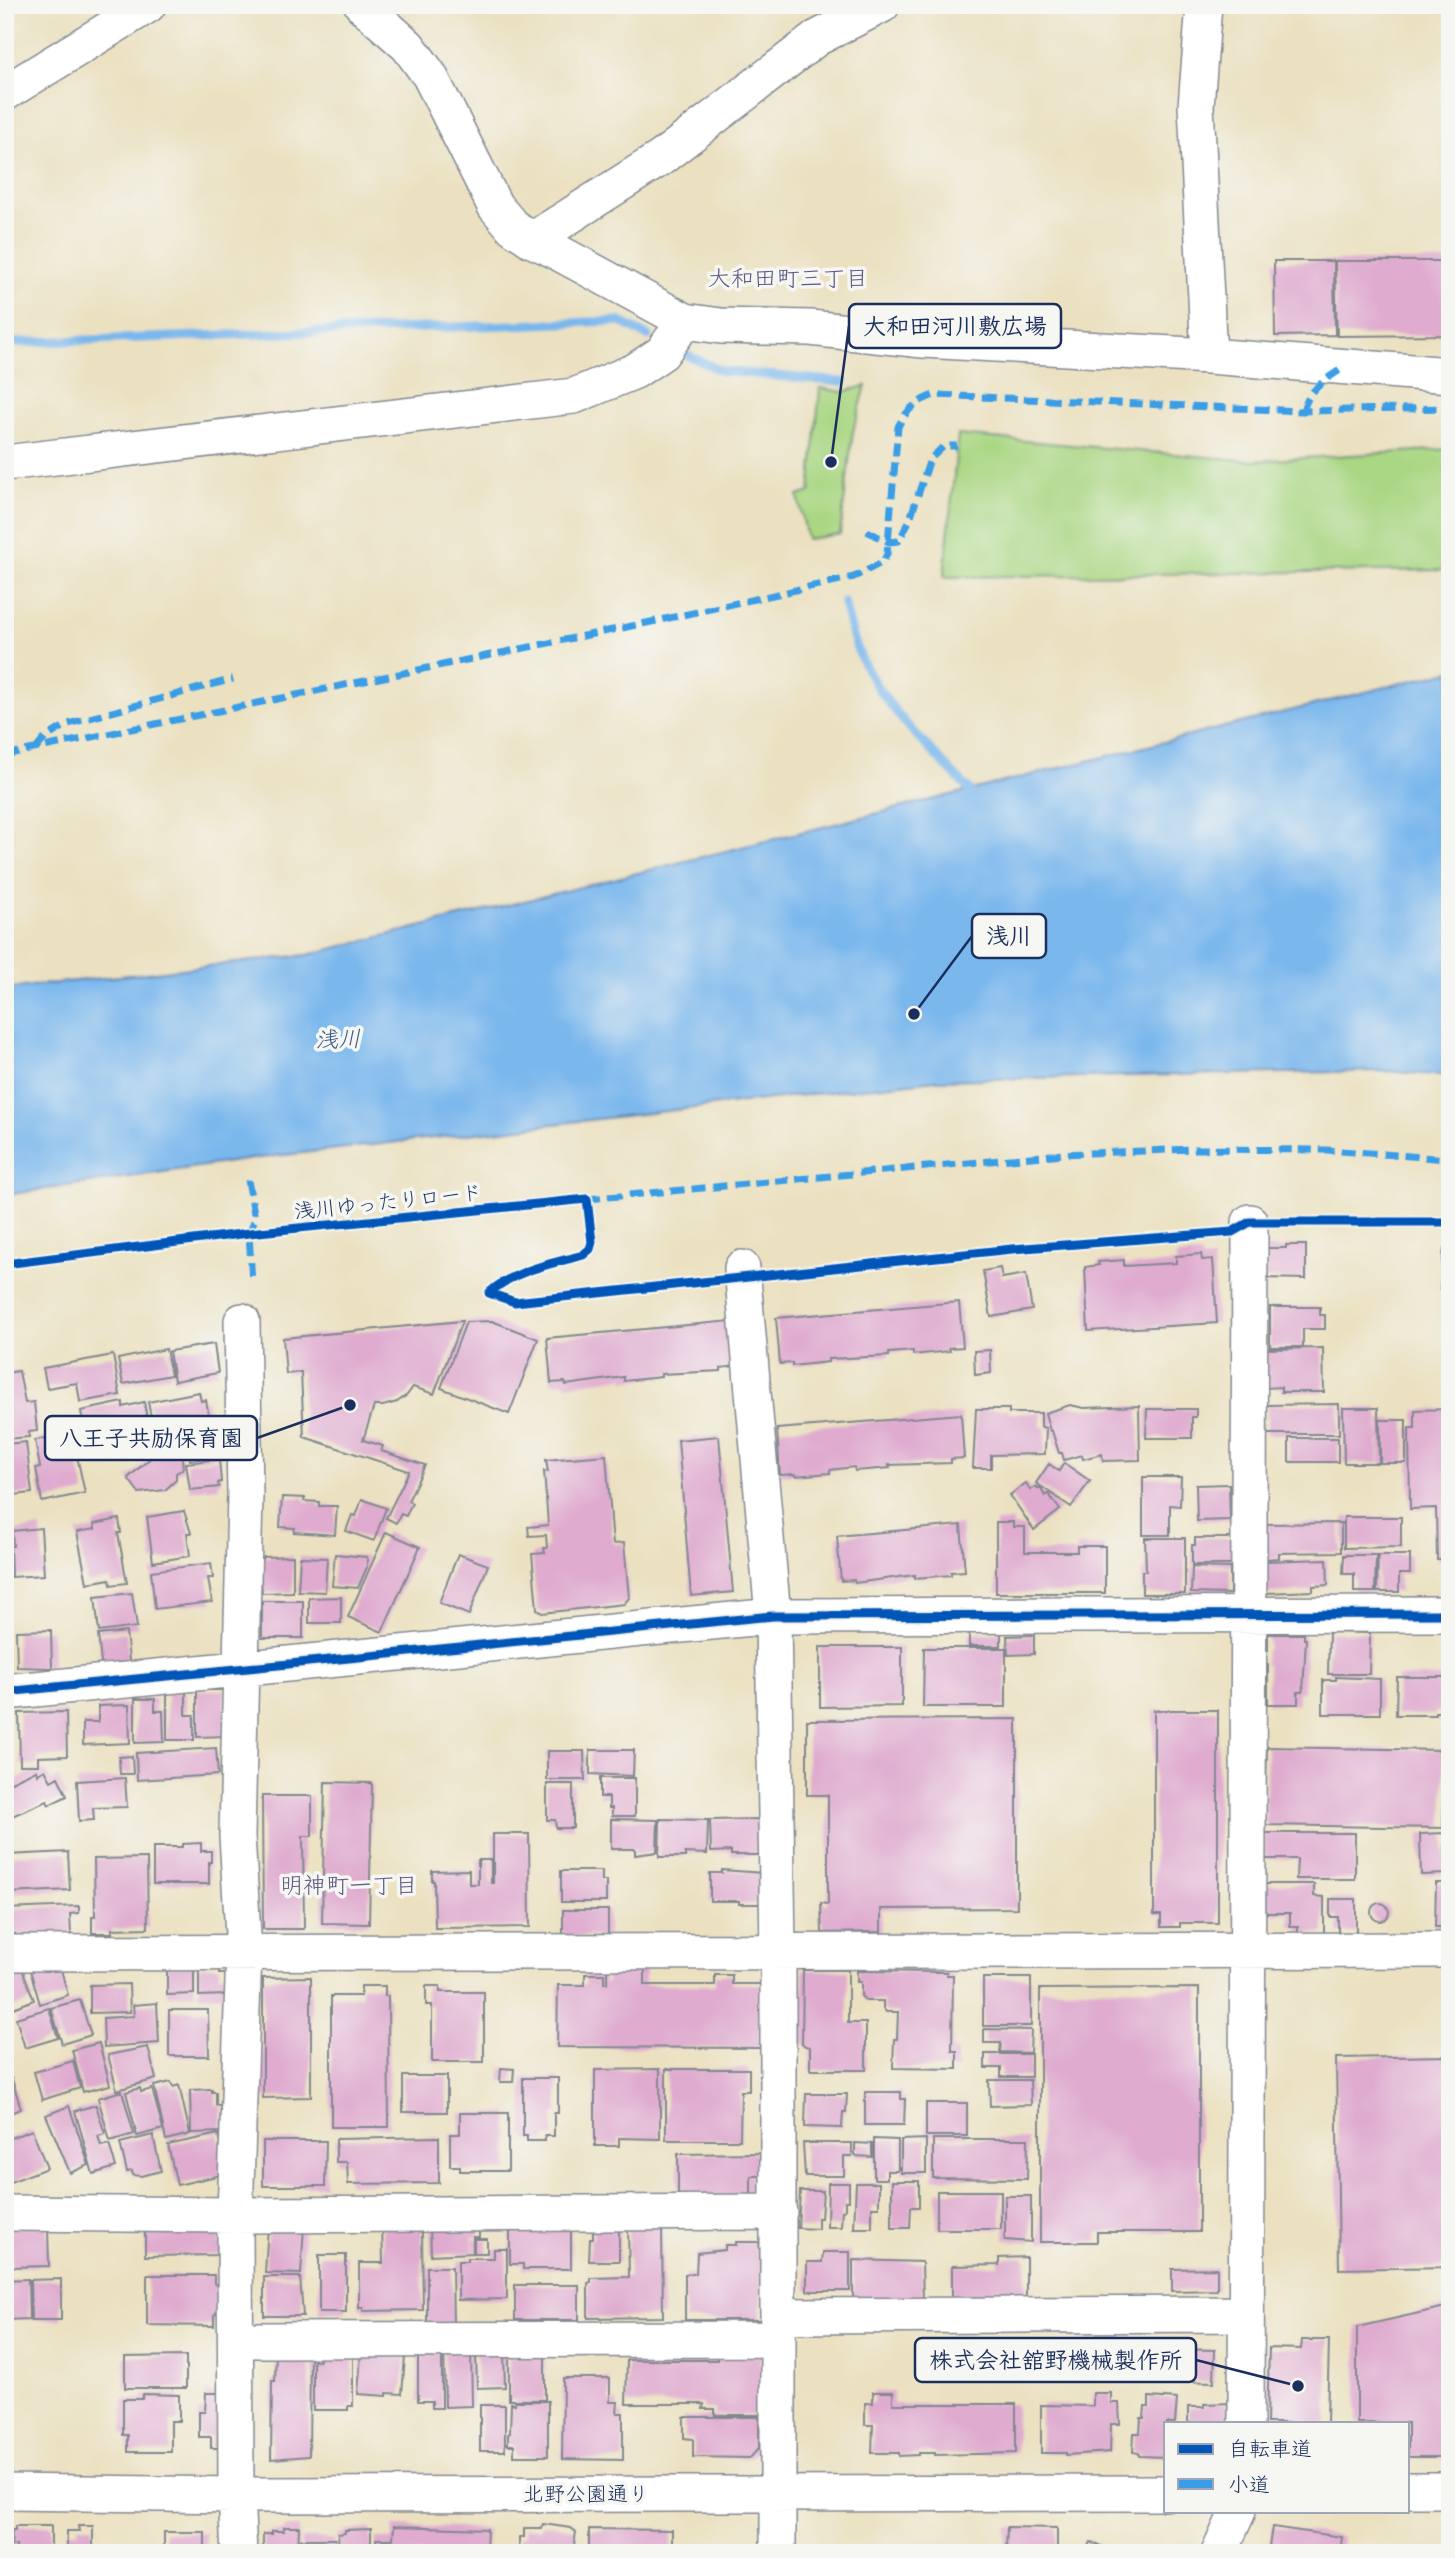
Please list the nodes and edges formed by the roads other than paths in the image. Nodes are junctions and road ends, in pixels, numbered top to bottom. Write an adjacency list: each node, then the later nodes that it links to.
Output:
1 (148, 5): 5 (street)
2 (362, 5): 6 (street)
3 (882, 5): 6 (street)
4 (1203, 5): 8 (street)
5 (5, 93)
6 (532, 240): 7 (street)
7 (685, 321): 8 (street); 10 (street)
8 (1209, 356): 9 (street)
9 (1450, 375)
10 (5, 463)
11 (1250, 1222): 15 (street)
12 (742, 1268): 16 (street)
13 (242, 1321): 17 (street)
14 (1450, 1614): 15 (street)
15 (1250, 1615): 16 (street); 22 (street)
16 (773, 1616): 17 (street); 19 (street)
17 (240, 1669): 18 (street); 21 (street)
18 (5, 1692)
19 (778, 1950): 21 (street); 22 (street); 24 (street)
20 (1450, 1950): 22 (street)
21 (244, 1951): 23 (street); 26 (street)
22 (1248, 1952): 27 (street)
23 (5, 1953)
24 (779, 2212): 26 (street); 28 (street)
25 (5, 2213): 26 (street)
26 (235, 2215): 29 (street)
27 (1246, 2314): 28 (street); 30 (street)
28 (778, 2328): 29 (street); 35 (street)
29 (236, 2340): 36 (street)
30 (1246, 2422)
31 (1410, 2490): 32 (street)
32 (1450, 2490)
33 (5, 2492): 36 (street, 北野公園通り)
34 (1164, 2493): 35 (street, 北野公園通り)
35 (778, 2494): 36 (street, 北野公園通り); 39 (street)
36 (236, 2495): 38 (street)
37 (1238, 2512): 40 (street)
38 (239, 2553)
39 (778, 2553)
40 (1219, 2553)

